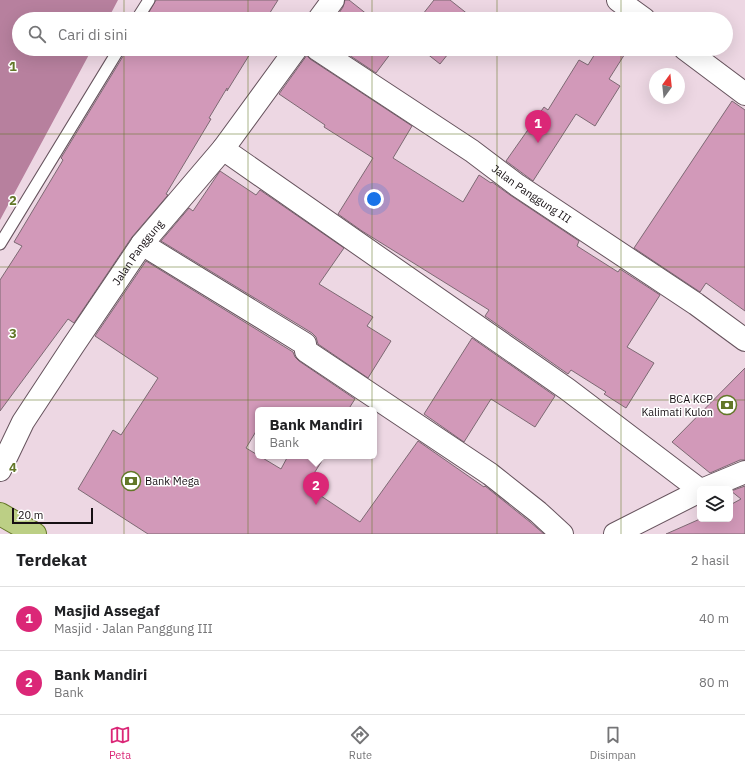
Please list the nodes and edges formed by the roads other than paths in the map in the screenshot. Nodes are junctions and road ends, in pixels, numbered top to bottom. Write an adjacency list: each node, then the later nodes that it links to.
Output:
1 (149, 0): 4 (lane)
2 (333, 0): 5 (street)
3 (618, 0): 6 (street)
4 (141, 12)
5 (324, 12)
6 (634, 12)
7 (115, 56): 13 (lane)
8 (291, 56): 12 (street, Jalan Panggung)
9 (328, 56): 15 (street, Jalan Panggung III)
10 (694, 56): 11 (street)
11 (745, 94)
12 (223, 149): 14 (street, Jalan Panggung); 19 (street)
13 (0, 244)
14 (142, 244): 16 (street, Jalan Panggung); 23 (street)
15 (745, 340)
16 (0, 470)
17 (745, 472): 18 (street)
18 (711, 486)
19 (697, 489)
20 (697, 493): 24 (street)
21 (0, 514): 22 (main road)
22 (35, 534)
23 (562, 534)
24 (615, 534)

